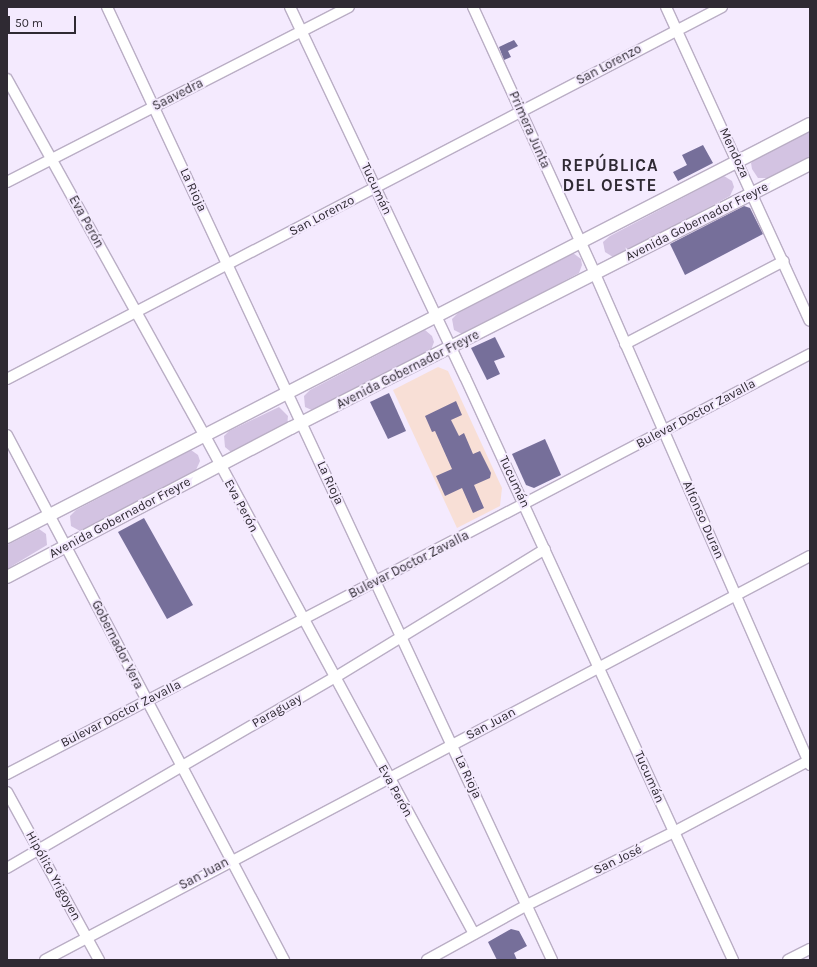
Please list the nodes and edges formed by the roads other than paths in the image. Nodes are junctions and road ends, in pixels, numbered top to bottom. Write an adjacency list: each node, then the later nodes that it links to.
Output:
1 (107, 7): 10 (street, La Rioja)
2 (290, 7): 8 (street, Tucumán)
3 (349, 7): 8 (street, Saavedra)
4 (473, 7): 11 (street, Primera Junta)
5 (666, 7): 7 (street, Mendoza)
6 (722, 7): 7 (street, San Lorenzo)
7 (677, 30): 11 (street, San Lorenzo); 14 (street, Mendoza)
8 (302, 32): 10 (street, Saavedra); 17 (street, Tucumán)
9 (7, 79): 13 (street, Eva Perón)
10 (155, 107): 13 (street, Saavedra); 21 (street, La Rioja)
11 (521, 112): 17 (street, San Lorenzo); 19 (street, Primera Junta)
12 (810, 124): 14 (main road)
13 (51, 159): 16 (street, Saavedra); 23 (street, Eva Perón)
14 (738, 160): 18 (street, Mendoza); 19 (main road)
15 (810, 164): 18 (main road, Avenida Gobernador Freyre)
16 (7, 182)
17 (376, 187): 21 (street, San Lorenzo); 24 (street, Tucumán)
18 (753, 193): 20 (street, Mendoza); 22 (main road, Avenida Gobernador Freyre)
19 (580, 244): 22 (street, Primera Junta); 24 (main road)
20 (784, 261): 25 (street, Mendoza); 26 (street)
21 (228, 265): 23 (street, San Lorenzo); 30 (street, La Rioja)
22 (595, 274): 26 (street, Alfonso Duran); 27 (main road, Avenida Gobernador Freyre)
23 (136, 314): 29 (street, San Lorenzo); 34 (street, Eva Perón)
24 (436, 317): 27 (street, Tucumán); 30 (main road)
25 (810, 321)
26 (625, 344): 32 (street, Alfonso Duran)
27 (452, 348): 31 (main road, Avenida Gobernador Freyre); 36 (street, Tucumán)
28 (810, 354): 32 (street, Bulevar Doctor Zavalla)
29 (7, 379)
30 (287, 393): 31 (street, La Rioja); 34 (main road)
31 (301, 423): 35 (main road, Avenida Gobernador Freyre); 43 (street, La Rioja)
32 (663, 431): 36 (street, Bulevar Doctor Zavalla); 44 (street, Alfonso Duran)
33 (7, 435): 37 (street, Gobernador Vera)
34 (205, 436): 35 (street, Eva Perón); 37 (main road)
35 (220, 466): 39 (main road, Avenida Gobernador Freyre); 45 (street, Eva Perón)
36 (524, 505): 40 (street, Tucumán); 43 (street, Bulevar Doctor Zavalla)
37 (50, 515): 38 (main road); 39 (street, Gobernador Vera)
38 (7, 537)
39 (66, 547): 42 (main road, Avenida Gobernador Freyre); 49 (street, Gobernador Vera)
40 (545, 550): 46 (street, Paraguay); 47 (street, Tucumán)
41 (810, 556): 44 (street, San Juan)
42 (7, 577)
43 (376, 581): 45 (street, Bulevar Doctor Zavalla); 46 (street, La Rioja)
44 (736, 594): 47 (street, San Juan); 51 (street, Alfonso Duran)
45 (302, 620): 48 (street, Eva Perón); 49 (street, Bulevar Doctor Zavalla)
46 (401, 635): 48 (street, Paraguay); 50 (street, La Rioja)
47 (599, 666): 50 (street, San Juan); 56 (street, Tucumán)
48 (334, 678): 52 (street, Paraguay); 54 (street, Eva Perón)
49 (146, 701): 52 (street, Gobernador Vera); 53 (street, Bulevar Doctor Zavalla)
50 (453, 744): 54 (street, San Juan); 60 (street, La Rioja)
51 (809, 762): 56 (street, San José)
52 (181, 768): 57 (street, Paraguay); 58 (street, Gobernador Vera)
53 (7, 774)
54 (387, 777): 58 (street, San Juan); 61 (street, Eva Perón)
55 (7, 792): 57 (street, Hipólito Yrigoyen)
56 (674, 832): 60 (street, San José); 69 (street, Tucumán)
57 (38, 849): 59 (street, Paraguay); 62 (street, Hipólito Yrigoyen)
58 (231, 860): 62 (street, San Juan); 66 (street, Gobernador Vera)
59 (7, 868)
60 (527, 905): 61 (street, San José); 68 (street, La Rioja)
61 (474, 934): 67 (street, San José)
62 (87, 937): 64 (street, San Juan); 65 (street, Hipólito Yrigoyen)
63 (810, 949): 70 (street)
64 (45, 960)
65 (99, 960)
66 (284, 960)
67 (427, 960)
68 (552, 960)
69 (733, 960)
70 (788, 960)

